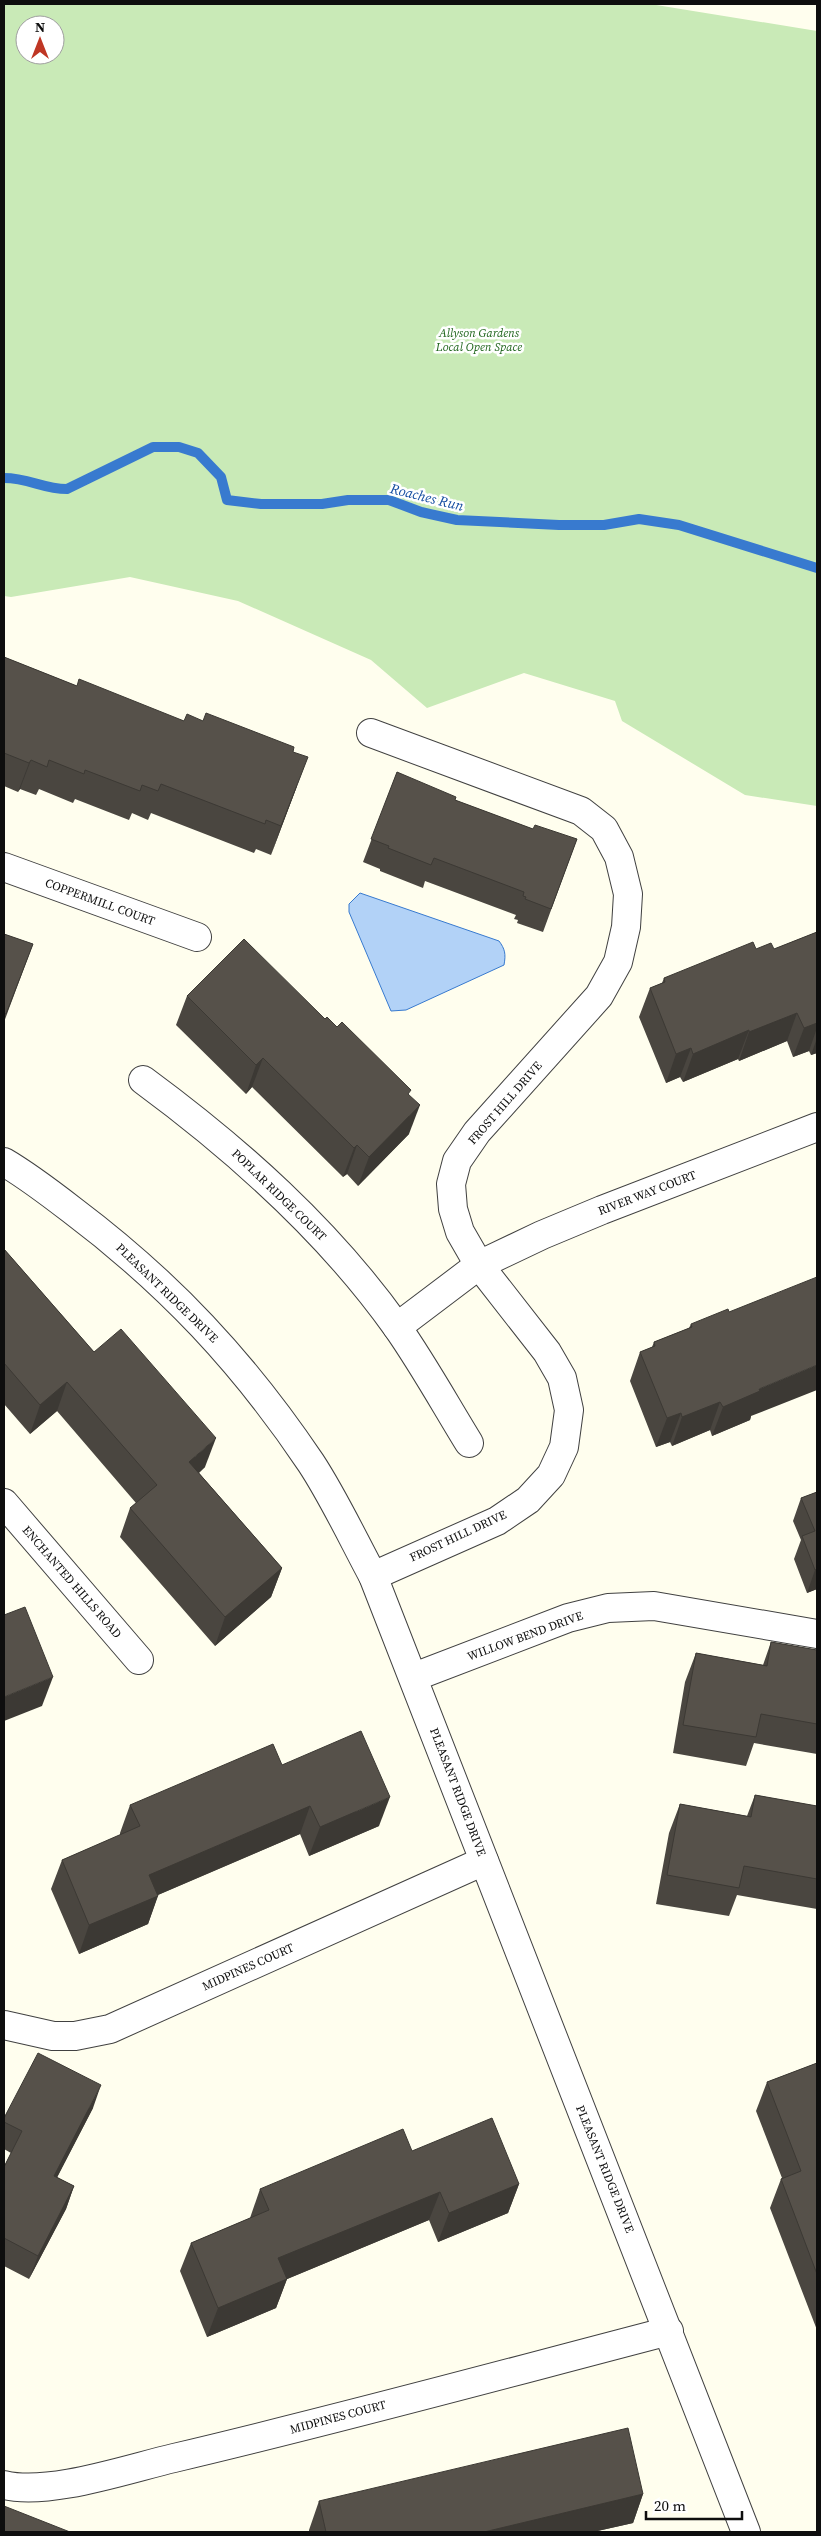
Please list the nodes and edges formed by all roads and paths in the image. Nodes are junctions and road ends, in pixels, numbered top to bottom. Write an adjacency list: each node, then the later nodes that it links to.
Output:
1 (371, 733): 7 (street, FROST HILL DRIVE)
2 (4, 867): 3 (street, COPPERMILL COURT)
3 (197, 938)
4 (143, 1080): 8 (street, POPLAR RIDGE COURT)
5 (817, 1128): 7 (street, RIVER WAY COURT)
6 (4, 1162): 11 (street, PLEASANT RIDGE DRIVE)
7 (479, 1265): 8 (street); 11 (street, FROST HILL DRIVE)
8 (397, 1327): 9 (street, POPLAR RIDGE COURT)
9 (469, 1443)
10 (4, 1503): 13 (street, ENCHANTED HILLS ROAD)
11 (373, 1576): 14 (street, PLEASANT RIDGE DRIVE)
12 (817, 1634): 14 (street, WILLOW BEND DRIVE)
13 (140, 1660)
14 (414, 1677): 15 (street, PLEASANT RIDGE DRIVE)
15 (484, 1861): 16 (street, MIDPINES COURT); 17 (street, PLEASANT RIDGE DRIVE)
16 (4, 2025)
17 (669, 2331): 18 (street, MIDPINES COURT); 19 (street, PLEASANT RIDGE DRIVE)
18 (4, 2484)
19 (746, 2532)

